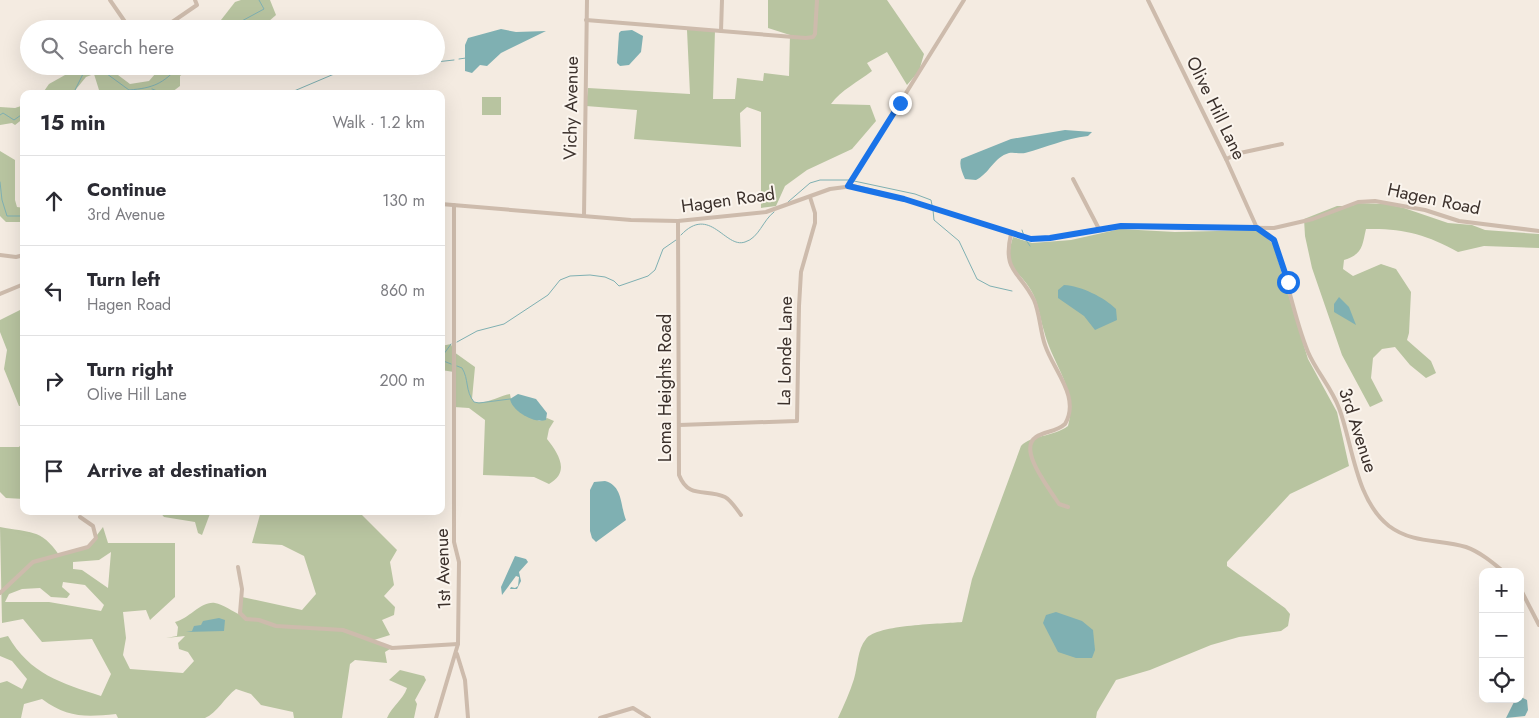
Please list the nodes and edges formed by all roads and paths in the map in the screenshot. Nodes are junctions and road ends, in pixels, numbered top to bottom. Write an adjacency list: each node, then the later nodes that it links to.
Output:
1 (110, 0): 8 (street)
2 (587, 0): 10 (street, Vichy Avenue)
3 (722, 0): 11 (street)
4 (817, 0): 11 (street)
5 (964, 0): 15 (street)
6 (1148, 0): 13 (street, Olive Hill Lane)
7 (196, 2): 9 (street)
8 (124, 20)
9 (173, 20)
10 (586, 20): 11 (street); 19 (street, Vichy Avenue)
11 (721, 30)
12 (1282, 144): 13 (street)
13 (1226, 159): 21 (street, Olive Hill Lane)
14 (1073, 180): 22 (street)
15 (848, 186): 16 (street, Hagen Road); 24 (street, Hagen Road)
16 (810, 197): 20 (street, Hagen Road); 29 (street, La Londe Lane)
17 (445, 204): 18 (street, Hagen Road)
18 (454, 205): 19 (street, Hagen Road); 38 (street, 1st Avenue)
19 (584, 216): 20 (street, Hagen Road)
20 (678, 221): 29 (street, Loma Heights Road)
21 (1257, 228): 22 (street, Hagen Road); 23 (street, Hagen Road); 34 (street, 3rd Avenue)
22 (1099, 229): 24 (street, Hagen Road)
23 (1539, 231)
24 (1011, 234): 30 (street)
25 (0, 255): 26 (street)
26 (20, 256)
27 (20, 286): 28 (street)
28 (0, 294)
29 (679, 425): 31 (street, Loma Heights Road)
30 (1068, 507)
31 (742, 515)
32 (80, 517): 35 (street)
33 (238, 567): 38 (street)
34 (1498, 568)
35 (0, 593)
36 (1524, 596): 37 (street)
37 (1539, 624)
38 (458, 644): 39 (street, 1st Avenue)
39 (457, 654): 40 (street, 1st Avenue); 41 (street)
40 (436, 718)
41 (468, 718)
42 (600, 718): 43 (street)
43 (649, 718)

